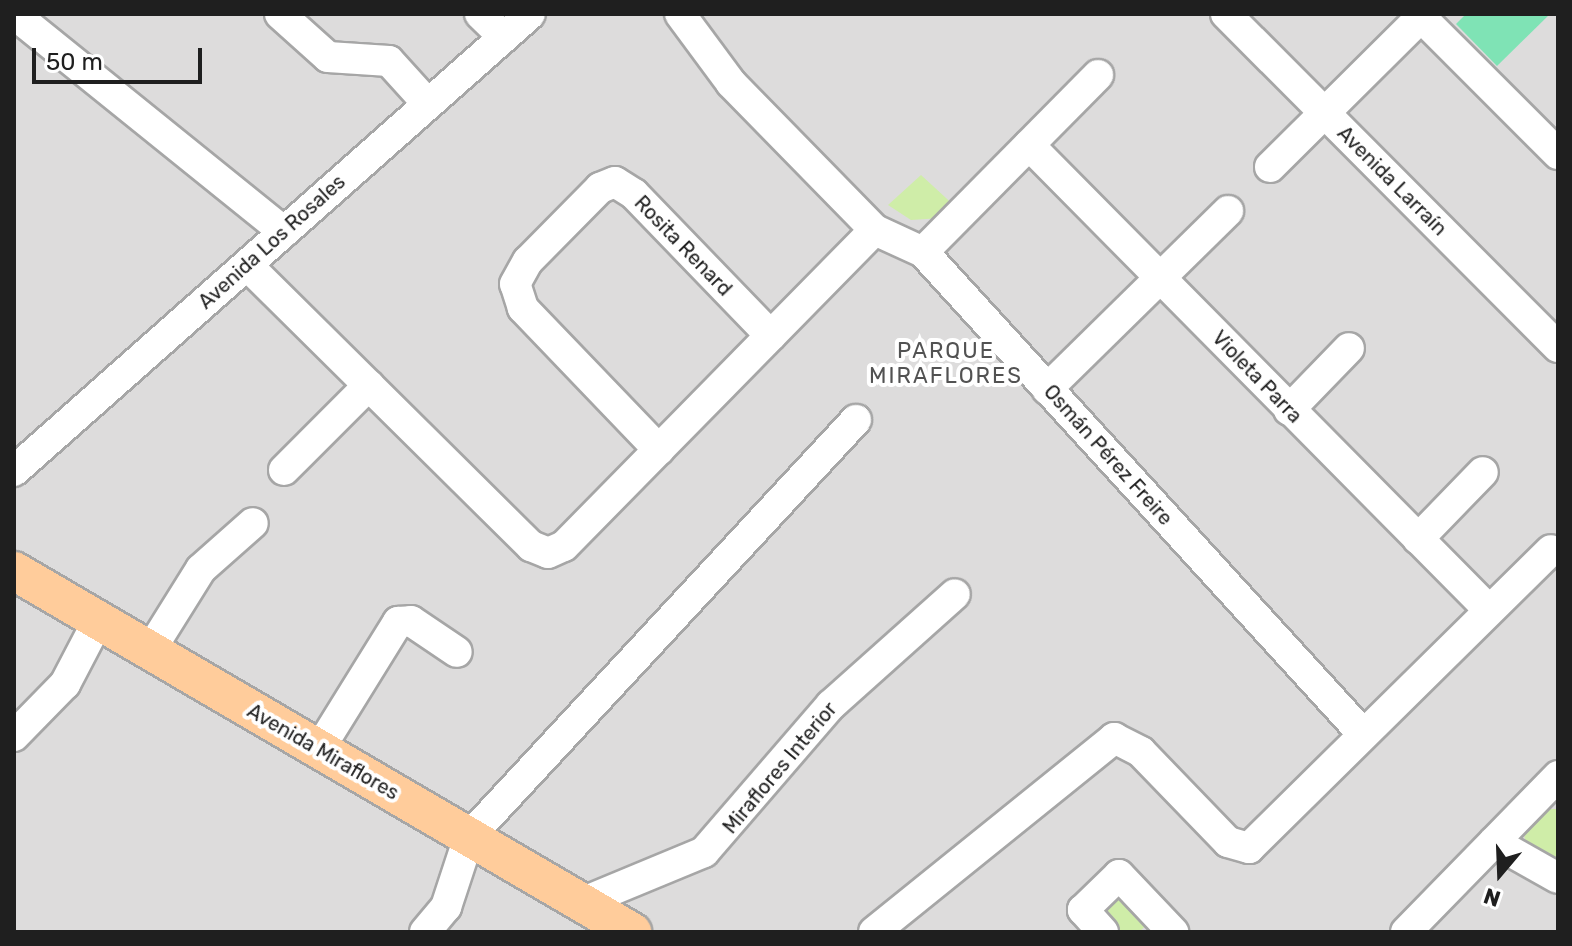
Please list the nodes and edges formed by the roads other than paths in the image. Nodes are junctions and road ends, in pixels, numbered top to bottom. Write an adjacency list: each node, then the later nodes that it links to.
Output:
1 (14, 14): 17 (street)
2 (280, 14): 10 (street)
3 (480, 14): 8 (street)
4 (530, 14): 8 (street, Avenida Los Rosales)
5 (680, 14): 16 (street, Osmán Pérez Freire)
6 (1423, 15): 11 (street); 13 (street)
7 (1231, 16): 11 (street, Avenida Larraín)
8 (504, 37): 10 (street, Avenida Los Rosales)
9 (1098, 75): 12 (street)
10 (428, 104): 17 (street, Avenida Los Rosales)
11 (1325, 114): 14 (street); 22 (street, Avenida Larraín)
12 (1029, 145): 18 (street); 20 (street, Violeta Parra)
13 (1558, 154)
14 (1270, 167)
15 (1228, 211): 20 (street)
16 (875, 230): 18 (street, Osmán Pérez Freire); 21 (street)
17 (284, 232): 19 (street, Avenida Los Rosales)
18 (923, 252): 25 (street, Osmán Pérez Freire)
19 (247, 265): 24 (street); 30 (street, Avenida Los Rosales)
20 (1161, 278): 25 (street); 26 (street, Violeta Parra)
21 (771, 336): 28 (street); 28 (street, Rosita Renard)
22 (1558, 347)
23 (1349, 348): 26 (street)
24 (369, 385): 28 (street); 29 (street)
25 (1047, 389): 41 (street, Osmán Pérez Freire)
26 (1289, 410): 33 (street, Violeta Parra)
27 (856, 420): 45 (street)
28 (659, 450)
29 (284, 470)
30 (14, 471)
31 (1483, 472): 33 (street)
32 (253, 523): 39 (street)
33 (1418, 539): 37 (street, Violeta Parra)
34 (1551, 550): 37 (street)
35 (14, 571): 38 (main road, Avenida Miraflores)
36 (955, 594): 48 (street, Miraflores Interior)
37 (1487, 608): 41 (street)
38 (99, 619): 39 (main road, Avenida Miraflores); 42 (street)
39 (151, 649): 43 (main road, Avenida Miraflores)
40 (457, 652): 43 (street)
41 (1363, 734): 52 (street)
42 (14, 736)
43 (318, 751): 45 (main road, Avenida Miraflores)
44 (1553, 788): 46 (street)
45 (469, 837): 48 (main road, Avenida Miraflores); 50 (street)
46 (1494, 842): 47 (street); 54 (street)
47 (1558, 878)
48 (581, 903): 51 (main road, Avenida Miraflores)
49 (1163, 929): 53 (street)
50 (425, 932)
51 (632, 932)
52 (874, 932)
53 (1103, 932)
54 (1406, 932)

